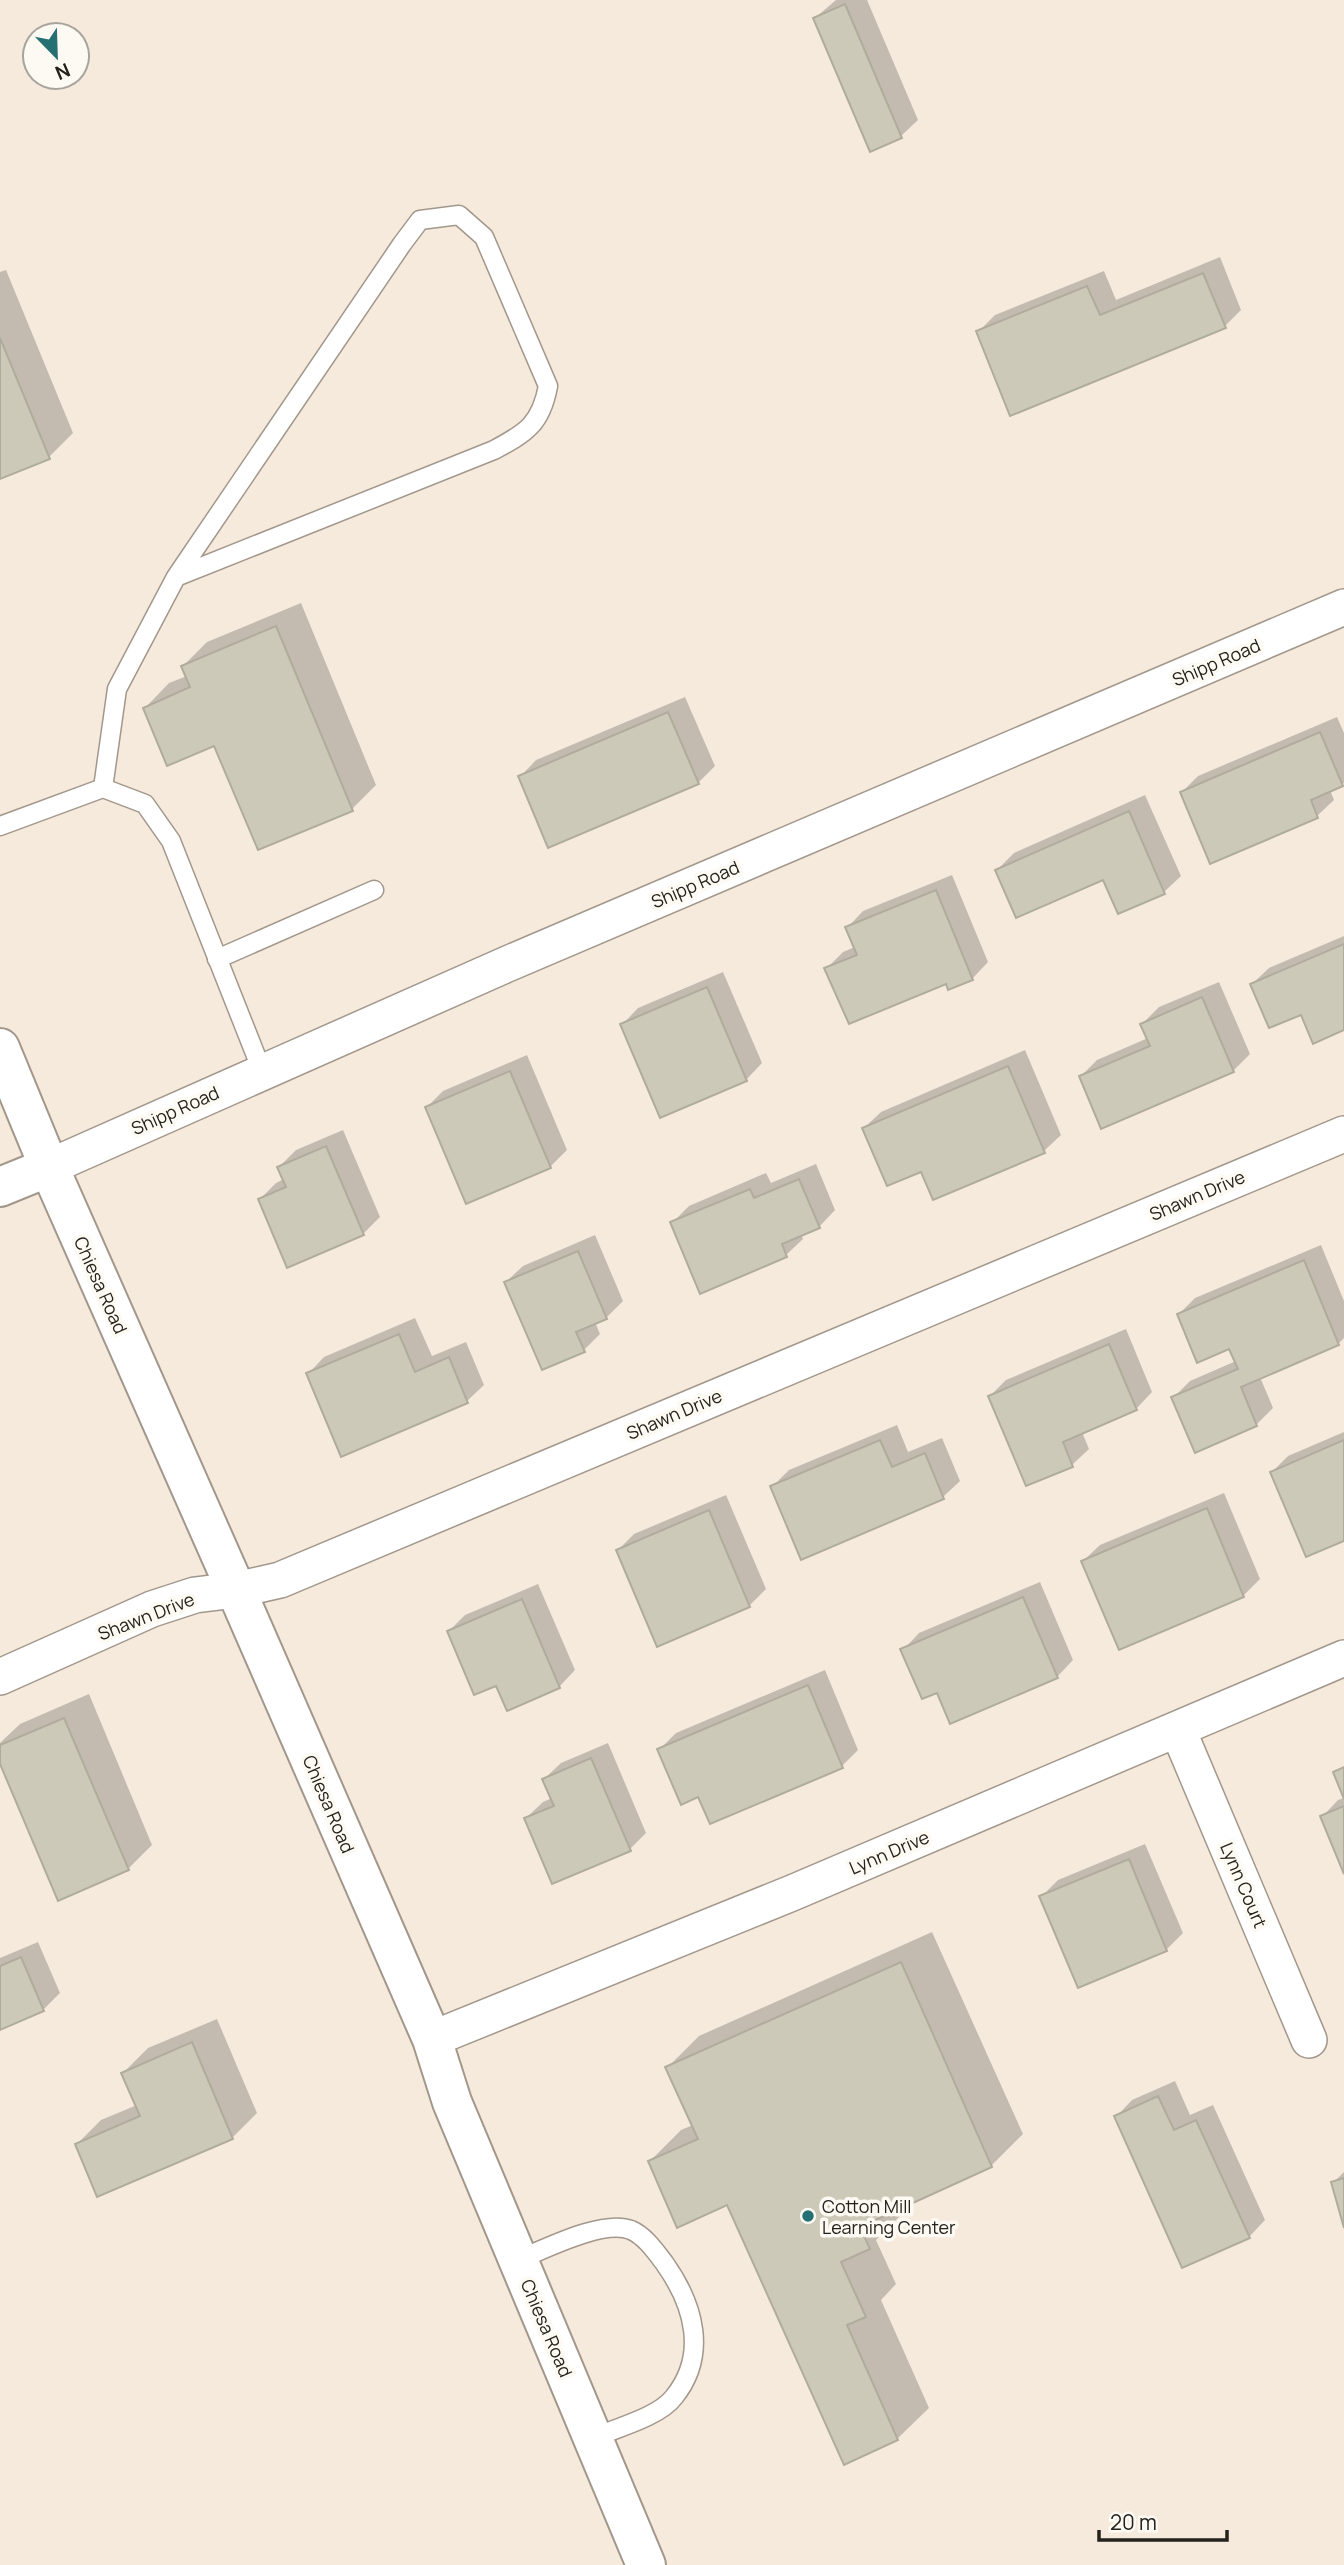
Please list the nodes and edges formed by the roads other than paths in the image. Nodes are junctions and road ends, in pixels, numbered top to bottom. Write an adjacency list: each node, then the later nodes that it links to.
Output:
1 (176, 577): 1 (lane); 3 (lane)
2 (1344, 607): 8 (street, Shipp Road)
3 (103, 788): 4 (lane); 6 (lane)
4 (0, 826)
5 (374, 890): 6 (lane)
6 (217, 958): 8 (lane)
7 (0, 1048): 10 (main road, Chiesa Road)
8 (262, 1071): 10 (street, Shipp Road)
9 (1344, 1133): 12 (street, Shawn Drive)
10 (49, 1167): 11 (main road); 12 (main road, Chiesa Road)
11 (0, 1187)
12 (236, 1590): 14 (street, Shawn Drive); 16 (main road, Chiesa Road)
13 (1344, 1658): 15 (street, Lynn Drive)
14 (0, 1677)
15 (1178, 1730): 16 (street, Lynn Drive); 17 (street, Lynn Court)
16 (432, 2039): 18 (main road, Chiesa Road)
17 (1309, 2040)
18 (518, 2260): 19 (main road, Chiesa Road); 19 (lane)
19 (593, 2438): 20 (main road, Chiesa Road)
20 (646, 2565)

